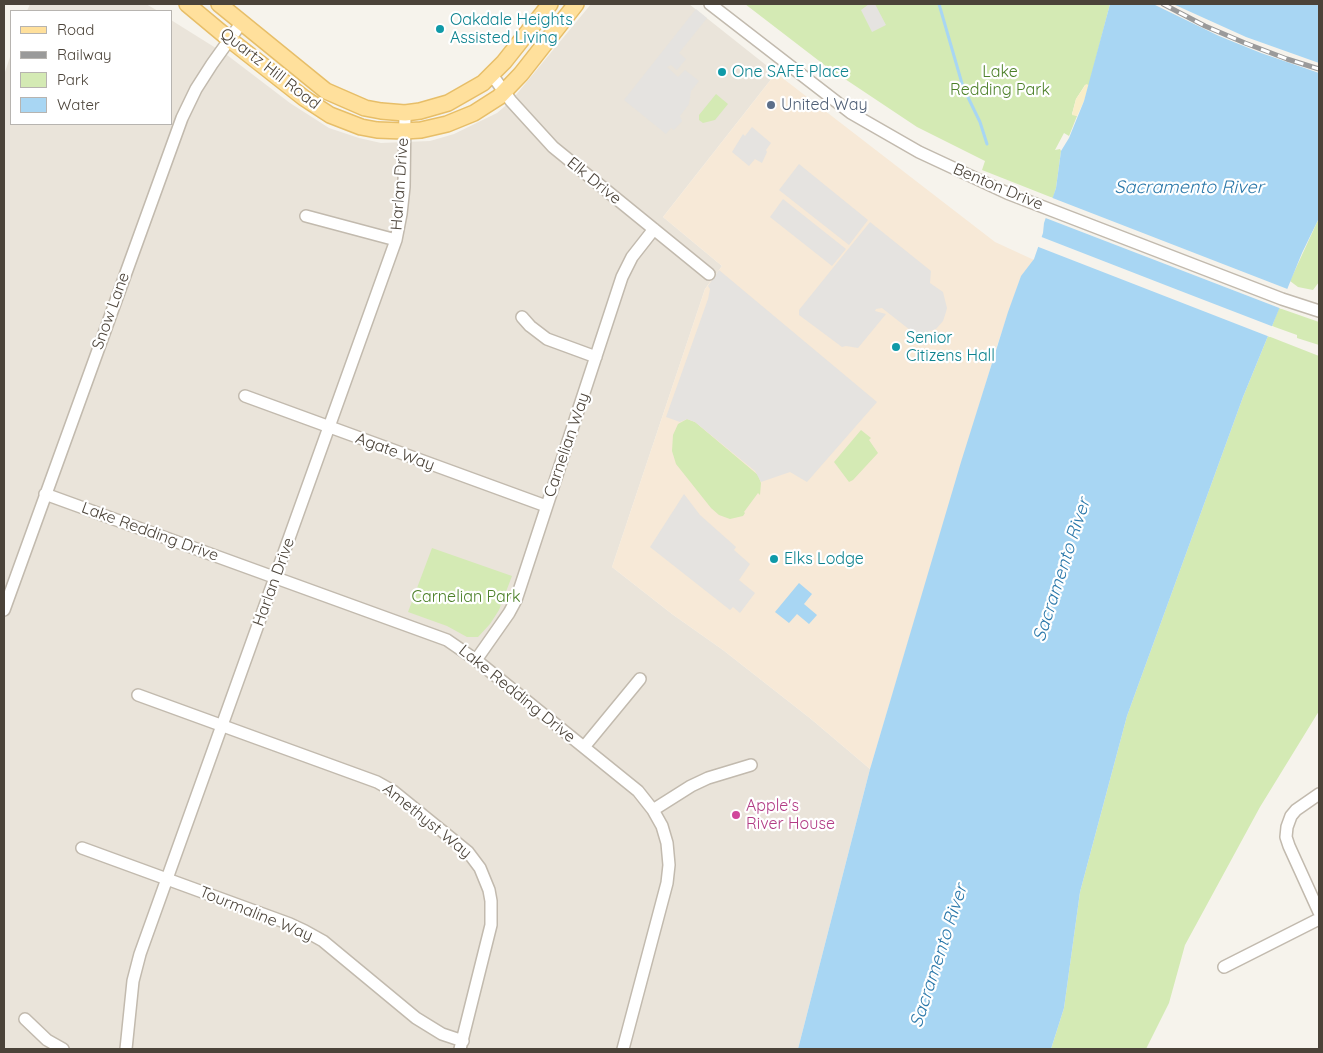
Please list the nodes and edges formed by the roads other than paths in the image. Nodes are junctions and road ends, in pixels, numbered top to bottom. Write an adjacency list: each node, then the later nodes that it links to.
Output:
1 (187, 4): 7 (main road, Quartz Hill Road)
2 (219, 4): 6 (main road, Quartz Hill Road)
3 (550, 4): 8 (main road, Quartz Hill Road)
4 (576, 4): 9 (main road, Quartz Hill Road)
5 (710, 4): 16 (street, Benton Drive)
6 (242, 22): 7 (street, Snow Lane); 10 (main road, Quartz Hill Road)
7 (229, 40): 11 (main road, Quartz Hill Road); 21 (street, Snow Lane)
8 (492, 75): 9 (street, Elk Drive); 10 (main road, Quartz Hill Road)
9 (504, 92): 11 (main road, Quartz Hill Road); 13 (street, Elk Drive)
10 (405, 113): 11 (street, Harlan Drive)
11 (404, 131): 14 (street, Harlan Drive)
12 (306, 216): 14 (street)
13 (654, 228): 15 (street, Elk Drive); 18 (street, Carnelian Way)
14 (396, 240): 20 (street, Harlan Drive)
15 (709, 274)
16 (1318, 310)
17 (522, 317): 18 (street)
18 (596, 357): 22 (street, Carnelian Way)
19 (245, 396): 20 (street, Agate Way)
20 (329, 428): 22 (street, Agate Way); 23 (street, Harlan Drive)
21 (45, 494): 23 (street, Lake Redding Drive); 24 (street, Snow Lane)
22 (546, 506): 25 (street, Carnelian Way)
23 (276, 577): 25 (street, Lake Redding Drive); 28 (street, Harlan Drive)
24 (4, 610)
25 (476, 660): 29 (street, Lake Redding Drive)
26 (640, 679): 29 (street)
27 (138, 694): 28 (street, Amethyst Way)
28 (222, 724): 34 (street, Harlan Drive); 39 (street, Amethyst Way)
29 (584, 747): 32 (street, Lake Redding Drive)
30 (751, 765): 32 (street)
31 (1319, 794): 35 (street)
32 (653, 810): 42 (street, Lake Redding Drive)
33 (82, 848): 34 (street, Tourmaline Way)
34 (167, 879): 39 (street, Tourmaline Way); 41 (street, Harlan Drive)
35 (1319, 912)
36 (1319, 919): 37 (street)
37 (1224, 967)
38 (25, 1019): 40 (street)
39 (462, 1045)
40 (63, 1049)
41 (126, 1049)
42 (623, 1049)

